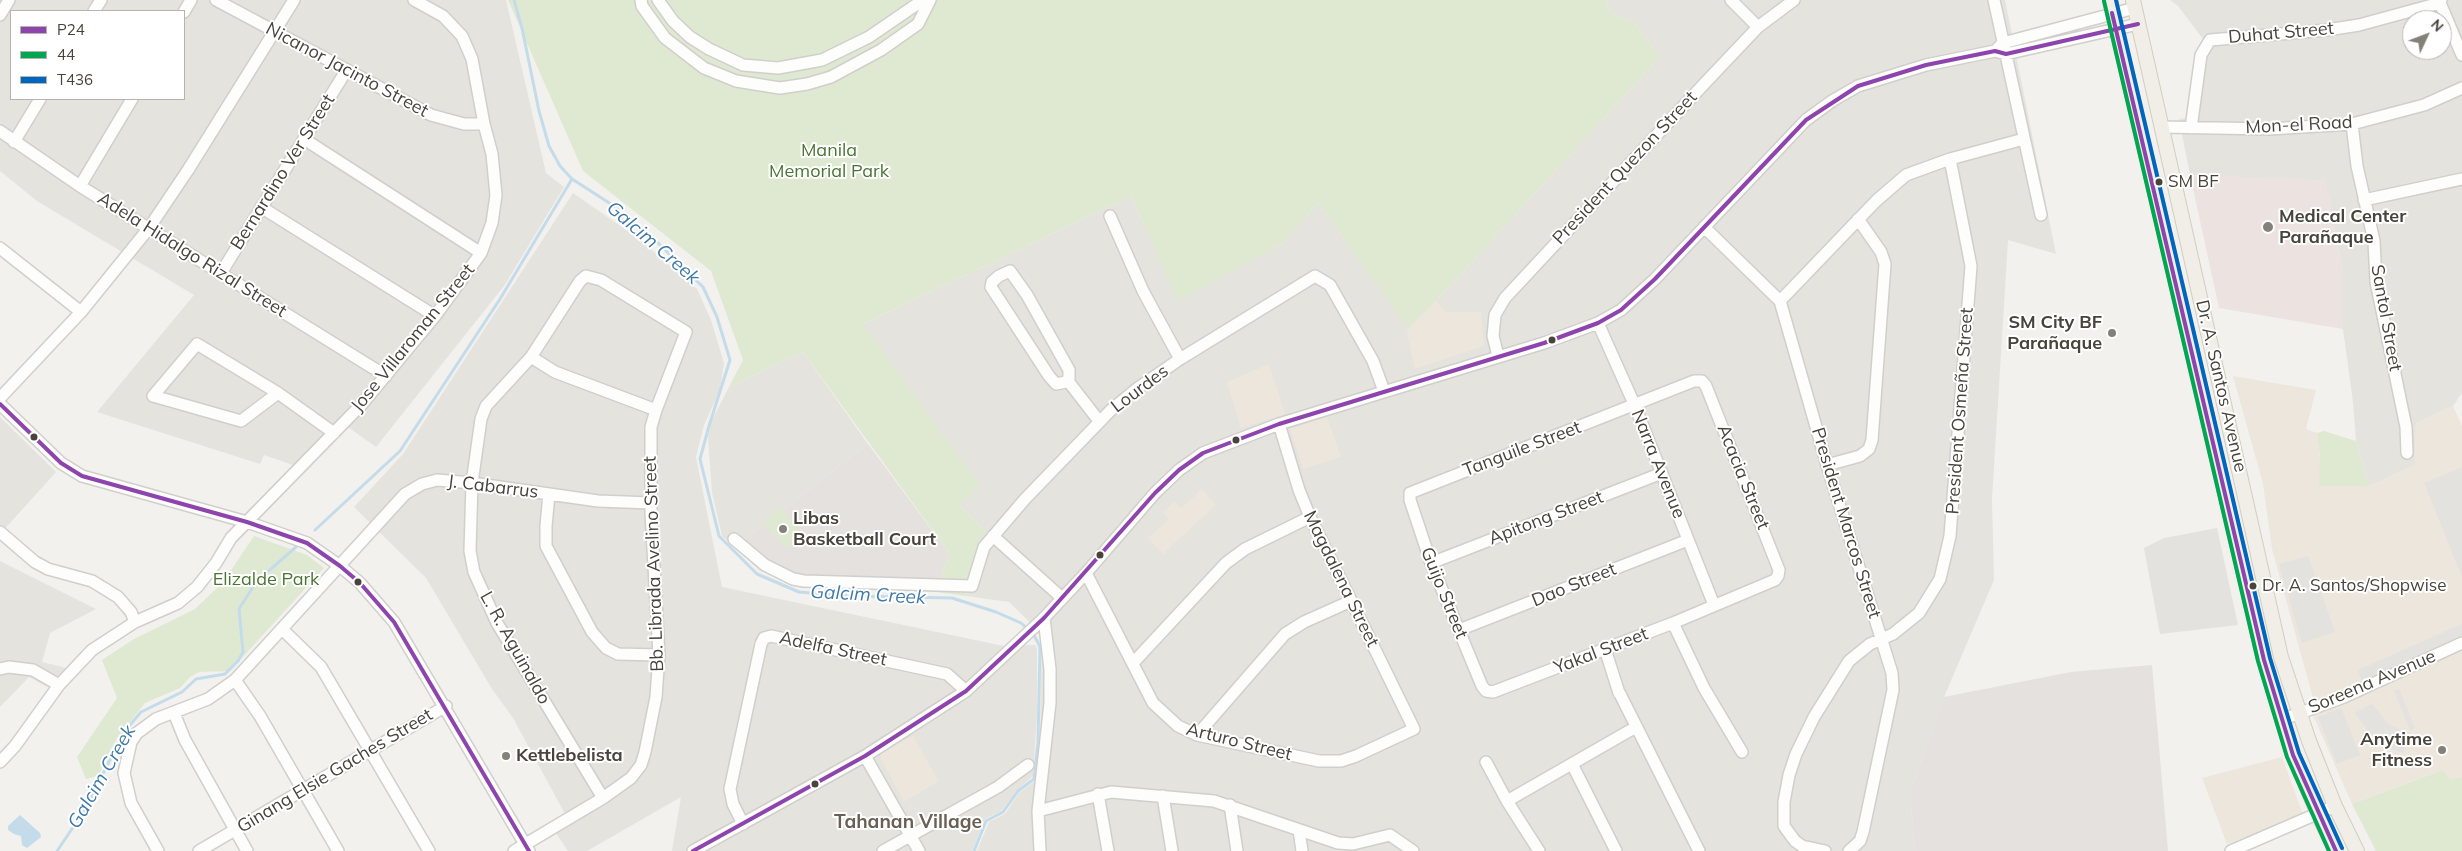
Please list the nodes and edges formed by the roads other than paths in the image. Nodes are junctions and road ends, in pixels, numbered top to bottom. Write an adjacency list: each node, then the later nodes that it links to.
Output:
1 (9, 0): 15 (street)
2 (216, 0): 19 (street, Nicanor Jacinto Street)
3 (294, 0): 19 (street)
4 (414, 0): 26 (street, Jose Villaroman Street)
5 (658, 0): 14 (street)
6 (930, 0): 14 (street)
7 (1731, 0): 17 (street)
8 (1794, 0): 17 (street, President Quezon Street)
9 (1994, 0): 20 (street)
10 (2440, 1): 21 (street); 29 (street, Duhat Street)
11 (641, 3): 14 (street)
12 (2134, 4): 13 (street); 16 (main road, Dr. A. Santos Avenue)
13 (2111, 6): 18 (main road, Dr. A. Santos Avenue); 20 (street)
14 (921, 7)
15 (0, 15)
16 (2138, 24): 18 (street); 28 (main road, Dr. A. Santos Avenue)
17 (1758, 27): 52 (street, President Quezon Street)
18 (2116, 29): 20 (street); 103 (main road, Dr. A. Santos Avenue)
19 (274, 33): 22 (street, Nicanor Jacinto Street); 43 (street)
20 (2001, 49): 32 (street); 42 (street)
21 (2462, 55)
22 (346, 71): 26 (street, Nicanor Jacinto Street); 31 (street, Bernardino Ver Street)
23 (2462, 88): 27 (street, Mon-el Road)
24 (39, 100): 33 (street)
25 (131, 100): 36 (street)
26 (484, 124): 45 (street, Jose Villaroman Street)
27 (2352, 124): 29 (street, Mon-el Road); 37 (street, Santol Street)
28 (2161, 127): 29 (street, Mon-el Road); 102 (main road, Dr. A. Santos Avenue)
29 (2191, 128)
30 (0, 131): 33 (street, Adela Hidalgo Rizal Street)
31 (304, 139): 38 (street, Bernardino Ver Street); 45 (street)
32 (2024, 139): 34 (street); 39 (street)
33 (14, 142): 36 (street, Adela Hidalgo Rizal Street)
34 (1950, 159): 41 (street); 90 (street, President Osmeña Street)
35 (2462, 179): 37 (street)
36 (80, 186): 43 (street, Adela Hidalgo Rizal Street)
37 (2364, 200): 66 (street, Santol Street)
38 (261, 208): 46 (street, Bernardino Ver Street); 49 (street)
39 (2041, 215)
40 (1110, 216): 54 (street)
41 (1858, 219): 47 (street); 67 (street)
42 (1704, 227): 47 (street, President Marcos Street); 50 (street)
43 (149, 228): 46 (street, Adela Hidalgo Rizal Street); 48 (street)
44 (0, 248): 48 (street)
45 (481, 253): 49 (street, Jose Villaroman Street)
46 (221, 273): 55 (street, Adela Hidalgo Rizal Street)
47 (1780, 301): 67 (street, President Marcos Street)
48 (81, 312): 59 (street)
49 (435, 316): 55 (street, Jose Villaroman Street)
50 (1598, 324): 52 (street); 61 (street, Narra Avenue)
51 (686, 332): 53 (street, L. R. Aguinaldo); 62 (street, Bb. Librada Avelino Street)
52 (1498, 356): 57 (street)
53 (531, 357): 62 (street); 69 (street, L. R. Aguinaldo)
54 (1180, 360): 57 (street, Lourdes); 63 (street, Lourdes)
55 (386, 376): 65 (street, Jose Villaroman Street)
56 (1068, 381): 56 (street); 63 (street)
57 (1384, 391): 64 (street)
58 (278, 393): 58 (street); 65 (street)
59 (0, 398)
60 (0, 404): 74 (street)
61 (1635, 406): 68 (street, Narra Avenue); 70 (street, Tanguile Street); 84 (street, Acacia Street)
62 (656, 410): 72 (street, Bb. Librada Avelino Street)
63 (1099, 421): 76 (street, Lourdes)
64 (1279, 424): 73 (street, Magdalena Street); 81 (street)
65 (334, 432): 74 (street, Jose Villaroman Street)
66 (2407, 454)
67 (1827, 466): 90 (street, President Marcos Street)
68 (1662, 473): 78 (street, Narra Avenue); 79 (street, Apitong Street)
69 (472, 483): 71 (street, J. Cabarrus); 80 (street, J. Cabarrus); 117 (street, L. R. Aguinaldo)
70 (1410, 493): 79 (street, Guijo Street)
71 (549, 494): 72 (street, J. Cabarrus); 93 (street)
72 (651, 503): 93 (street, Bb. Librada Avelino Street)
73 (1310, 517): 83 (street, Magdalena Street); 94 (street)
74 (247, 522): 80 (street); 86 (street, Jose Villaroman Street)
75 (0, 533): 86 (street)
76 (993, 536): 77 (street, Lourdes); 82 (street)
77 (734, 538)
78 (1688, 540): 84 (street, Narra Avenue); 89 (street, Dao Street)
79 (1430, 563): 89 (street, Guijo Street)
80 (340, 566): 88 (street, J. Cabarrus); 100 (street)
81 (1086, 573): 82 (street); 94 (street, Arturo Street)
82 (1062, 598): 85 (street)
83 (1351, 601): 105 (street, Magdalena Street); 106 (street)
84 (1714, 605): 87 (street, Yakal Street)
85 (1044, 618): 98 (street); 121 (street)
86 (135, 622): 97 (street, Jose Villaroman Street)
87 (1673, 623): 92 (street, Yakal Street); 108 (street)
88 (282, 629): 96 (street, J. Cabarrus); 107 (street)
89 (1459, 630): 99 (street, Guijo Street)
90 (1882, 638): 129 (street, President Marcos Street); 148 (street, President Osmeña Street)
91 (2462, 643): 102 (street, Soreena Avenue)
92 (1605, 650): 99 (street, Yakal Street); 104 (street)
93 (660, 655): 117 (street, Bb. Librada Avelino Street)
94 (1134, 663): 106 (street, Arturo Street)
95 (0, 669): 97 (street)
96 (234, 680): 101 (street, J. Cabarrus); 114 (street)
97 (59, 685): 110 (street, Jose Villaroman Street)
98 (966, 691): 109 (street); 123 (street, Adelfa Street)
99 (1486, 691)
100 (446, 706): 107 (street, Ginang Elsie Gaches Street); 128 (street)
101 (174, 713): 124 (street); 130 (street, J. Cabarrus)
102 (2298, 713): 103 (street, Soreena Avenue); 120 (main road, Dr. A. Santos Avenue)
103 (2281, 720): 122 (main road, Dr. A. Santos Avenue)
104 (1636, 727): 112 (street); 147 (street)
105 (1414, 728): 106 (street, Arturo Street)
106 (1197, 735)
107 (370, 750): 114 (street, Ginang Elsie Gaches Street); 134 (street)
108 (1742, 752)
109 (865, 756): 123 (street); 126 (street)
110 (0, 762)
111 (1486, 762): 118 (street)
112 (1572, 764): 118 (street); 146 (street)
113 (1028, 766): 126 (street)
114 (302, 789): 124 (street, Ginang Elsie Gaches Street); 133 (street)
115 (1098, 794): 116 (street); 121 (street); 140 (street)
116 (1163, 796): 119 (street); 141 (street)
117 (603, 798): 128 (street, Bb. Librada Avelino Street)
118 (1507, 801): 145 (street)
119 (1230, 805): 125 (street); 142 (street)
120 (2335, 806): 122 (street); 151 (main road, Dr. A. Santos Avenue)
121 (1038, 811): 139 (street)
122 (2318, 814): 149 (street); 150 (main road, Dr. A. Santos Avenue)
123 (743, 824): 136 (street)
124 (234, 830): 131 (street, Ginang Elsie Gaches Street); 132 (street)
125 (1299, 830): 127 (street); 143 (street)
126 (910, 834): 137 (street); 138 (street)
127 (1366, 846): 144 (street)
128 (527, 848): 135 (street, Bb. Librada Avelino Street)
129 (1851, 849)
130 (158, 851)
131 (199, 851)
132 (247, 851)
133 (338, 851)
134 (429, 851)
135 (514, 851)
136 (693, 851)
137 (883, 851)
138 (919, 851)
139 (1040, 851)
140 (1108, 851)
141 (1172, 851)
142 (1237, 851)
143 (1302, 851)
144 (1412, 851)
145 (1539, 851)
146 (1616, 851)
147 (1699, 851)
148 (1824, 851)
149 (2231, 851)
150 (2336, 851)
151 (2357, 851)

